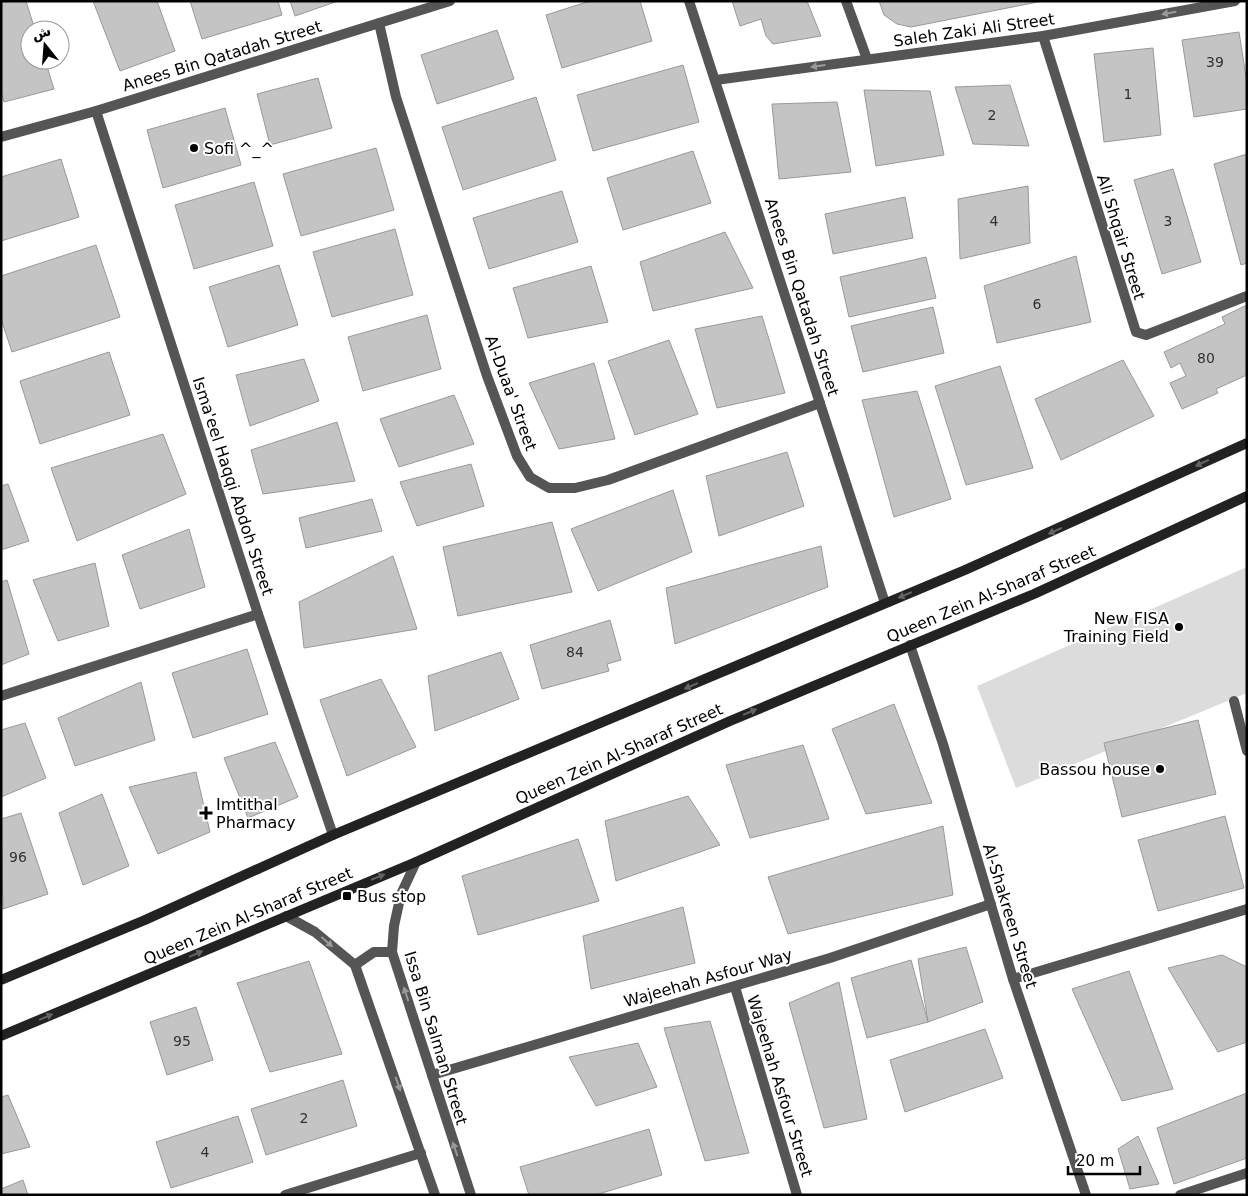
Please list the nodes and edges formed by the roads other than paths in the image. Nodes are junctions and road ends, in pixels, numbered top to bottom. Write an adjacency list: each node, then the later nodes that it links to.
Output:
1 (450, 1): 5 (street, Anees Bin Qatadah Street)
2 (689, 1): 8 (street, Anees Bin Qatadah Street)
3 (846, 1): 7 (street)
4 (1234, 1): 6 (street, Saleh Zaki Ali Street, one-way to 6)
5 (379, 23): 9 (street, Anees Bin Qatadah Street); 12 (street, Al-Duaa' Street)
6 (1043, 36): 7 (street, Saleh Zaki Ali Street); 11 (street, Ali Shqair Street)
7 (866, 59): 8 (street, Saleh Zaki Ali Street, one-way to 8)
8 (716, 80): 12 (street, Anees Bin Qatadah Street)
9 (96, 111): 10 (street, Anees Bin Qatadah Street); 16 (street, Isma'eel Haqqi Abdoh Street)
10 (1, 137)
11 (1247, 296)
12 (820, 403): 15 (street, Anees Bin Qatadah Street)
13 (1247, 443): 15 (main road, Queen Zein Al-Sharaf Street, one-way to 15)
14 (1247, 496): 17 (main road, Queen Zein Al-Sharaf Street)
15 (885, 603): 21 (main road, Queen Zein Al-Sharaf Street, one-way to 21)
16 (258, 614): 18 (street, Isma'eel Haqqi Abdoh Street); 21 (street)
17 (910, 645): 22 (main road, Queen Zein Al-Sharaf Street, one-way to 17); 23 (street, Al-Shakreen Street)
18 (1, 696)
19 (1234, 700): 20 (street)
20 (1247, 751)
21 (333, 835): 29 (main road, Queen Zein Al-Sharaf Street)
22 (416, 862): 25 (main road, Queen Zein Al-Sharaf Street, one-way to 22); 26 (street, Issa Bin Salman Street)
23 (991, 904): 28 (street, Al-Shakreen Street); 30 (street, Wajeehah Asfour Way)
24 (1247, 909): 28 (street)
25 (286, 916): 27 (street, one-way to 27); 31 (main road, Queen Zein Al-Sharaf Street, one-way to 25)
26 (392, 952): 27 (street); 32 (street, Issa Bin Salman Street, one-way to 26)
27 (355, 965): 33 (street, one-way to 33)
28 (1013, 979): 39 (street, Al-Shakreen Street)
29 (1, 980)
30 (734, 987): 32 (street, Wajeehah Asfour Way); 38 (street, Wajeehah Asfour Street)
31 (1, 1036)
32 (432, 1074): 37 (street, Issa Bin Salman Street, one-way to 32)
33 (421, 1153): 35 (street); 36 (street)
34 (1247, 1173): 40 (street)
35 (285, 1195)
36 (435, 1195)
37 (471, 1195)
38 (797, 1195)
39 (1086, 1195)
40 (1180, 1195)

